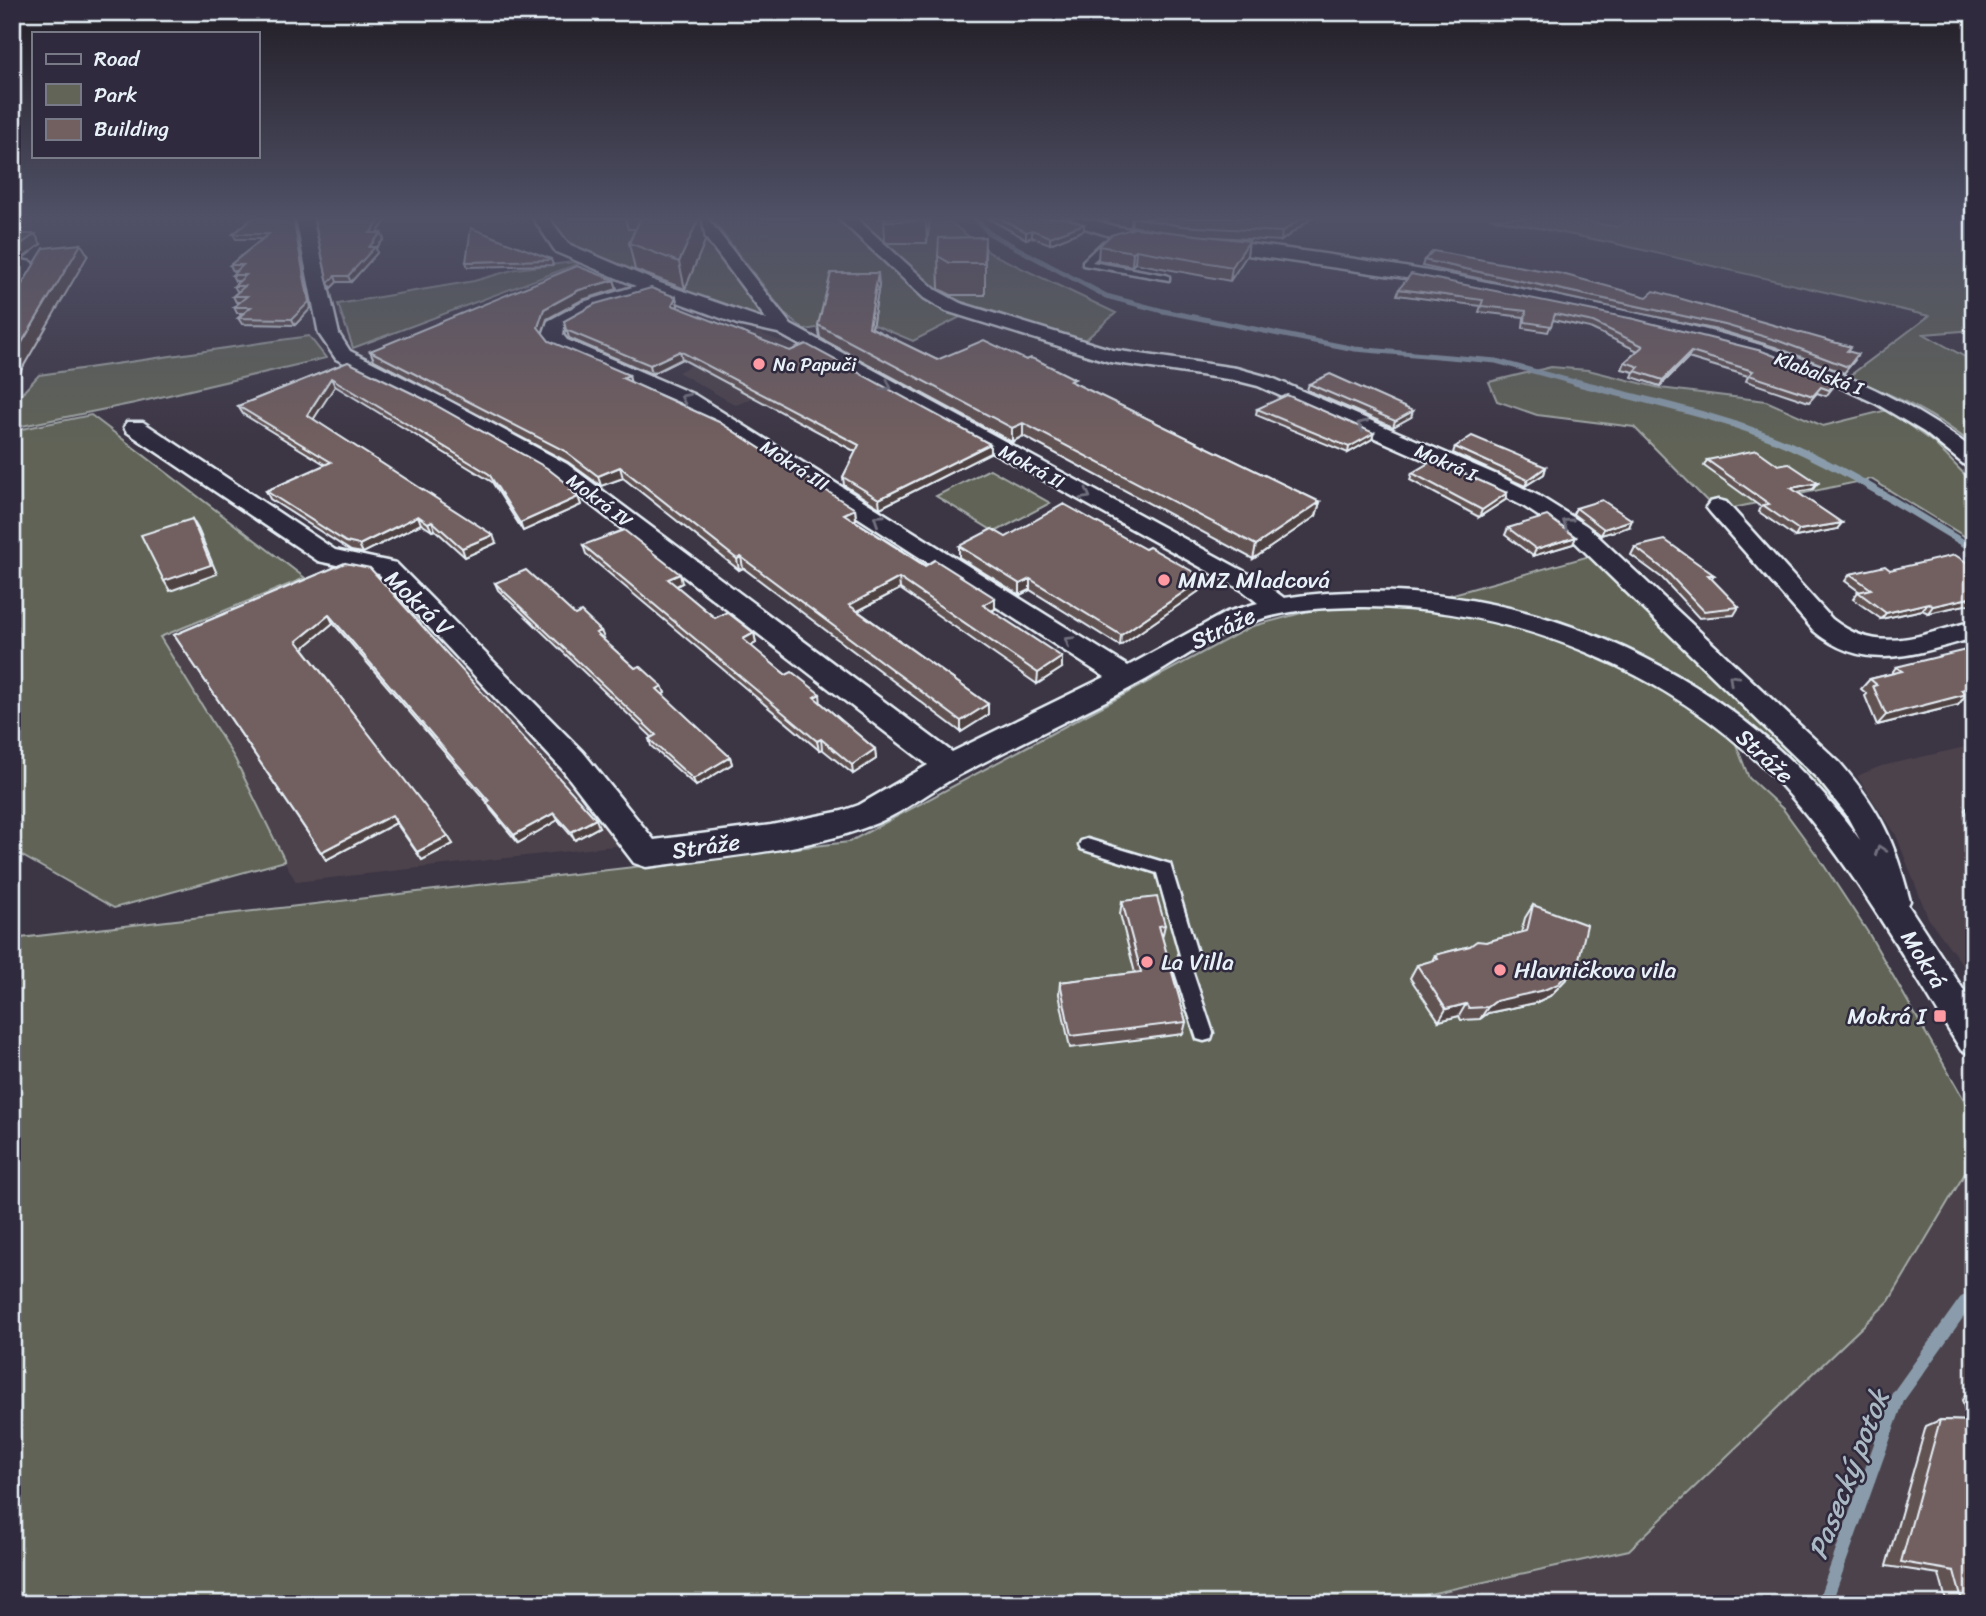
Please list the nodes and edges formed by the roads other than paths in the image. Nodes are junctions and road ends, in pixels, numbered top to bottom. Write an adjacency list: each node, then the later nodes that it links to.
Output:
1 (320, 293): 14 (street, Mokrá IV)
2 (627, 293): 13 (street, Mokrá III, one-way to 2)
3 (671, 293): 7 (street, Mokrá II)
4 (757, 293): 7 (street, Mokrá II)
5 (929, 293): 17 (street, Mokrá I, one-way to 5)
6 (1511, 293): 9 (street, Klabalská I)
7 (784, 329): 11 (street, Mokrá II, one-way to 11)
8 (135, 427): 16 (street, Mokrá V)
9 (1974, 461)
10 (1718, 508): 12 (street)
11 (1278, 606): 13 (street, Stráže); 17 (street, Stráže)
12 (1974, 629)
13 (1127, 678): 14 (street, Stráže)
14 (950, 766): 16 (street, Stráže)
15 (1087, 845): 18 (lane)
16 (646, 854)
17 (1896, 916): 19 (street, Mokrá)
18 (1204, 1033)
19 (1974, 1038)

